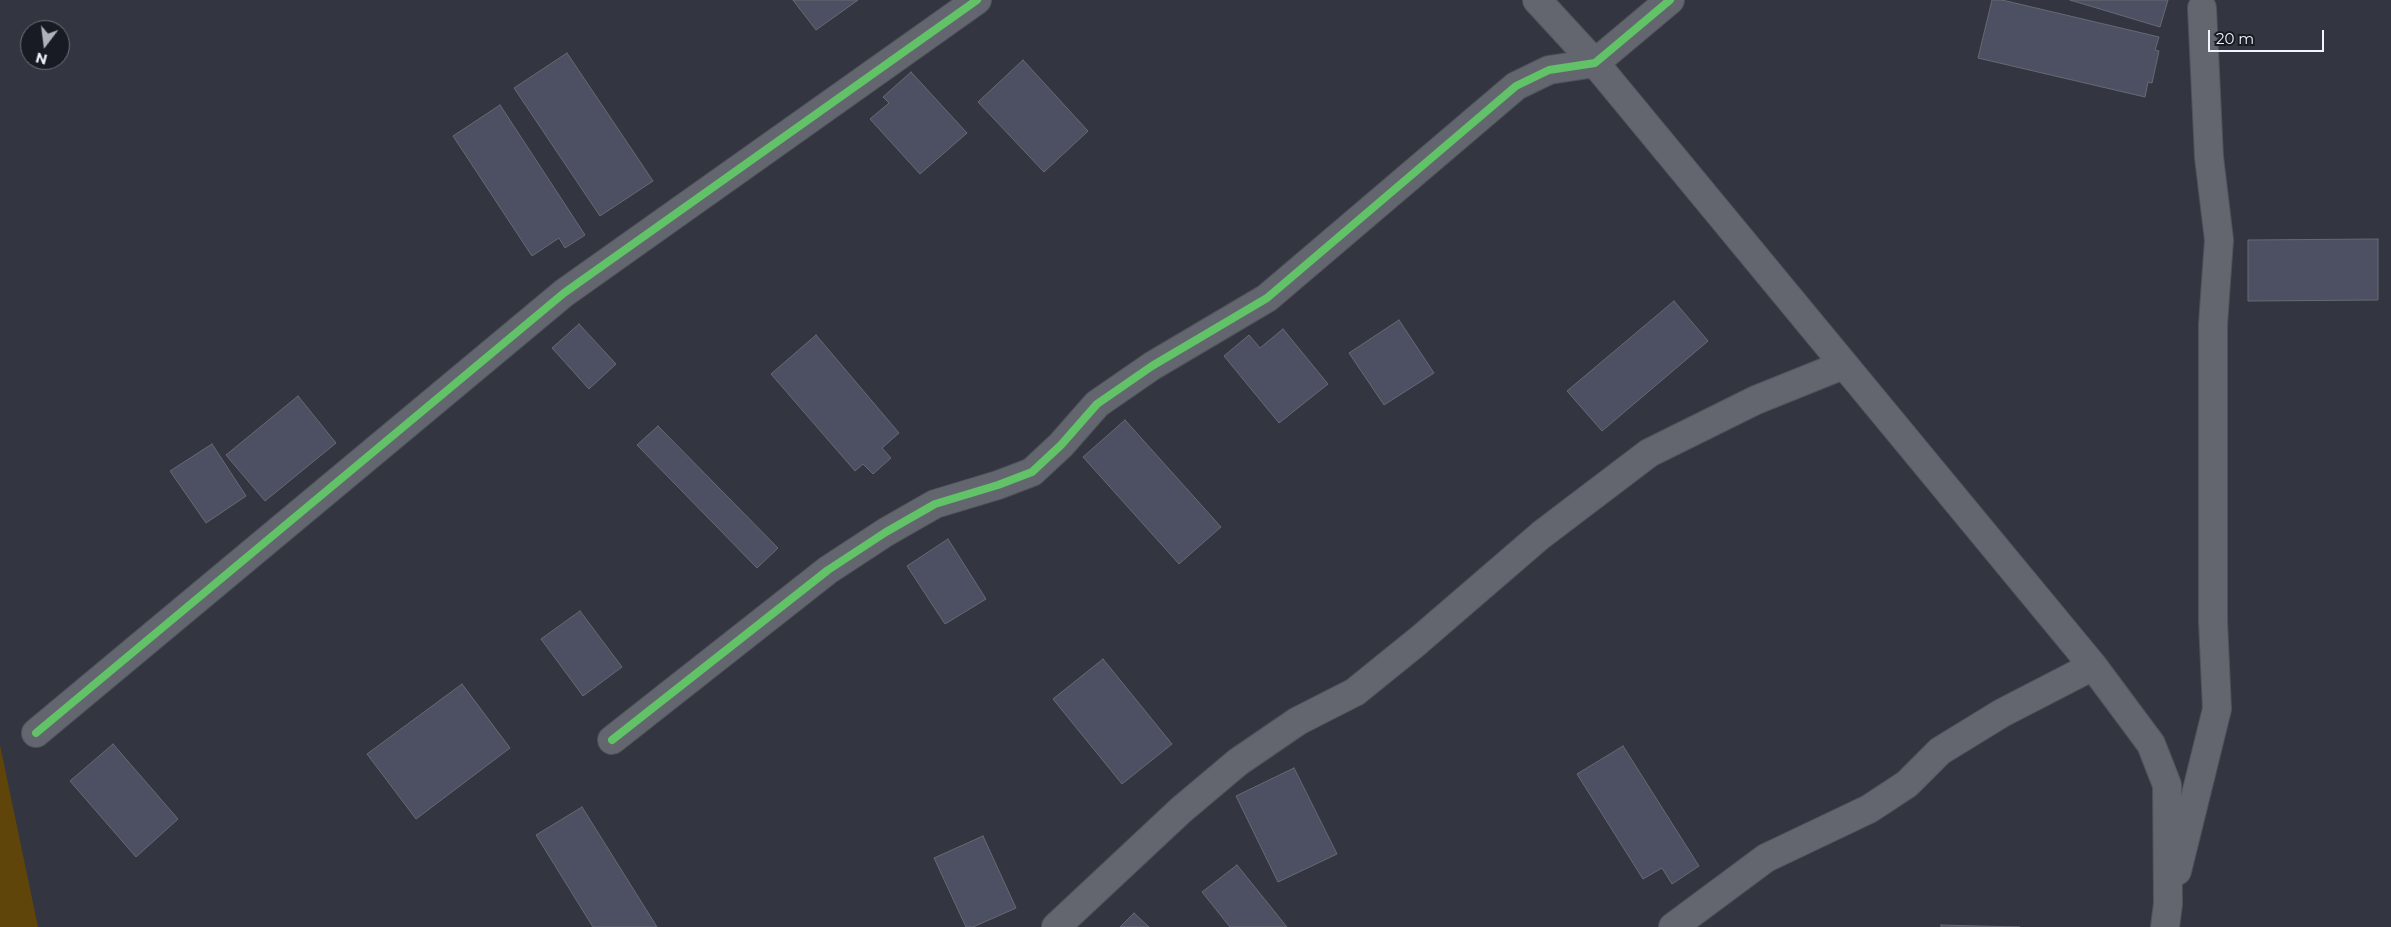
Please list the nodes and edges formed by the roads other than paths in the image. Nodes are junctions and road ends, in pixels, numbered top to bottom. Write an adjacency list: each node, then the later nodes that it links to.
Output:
1 (977, 0): 8 (street)
2 (1537, 0): 5 (street)
3 (1670, 0): 5 (street)
4 (2202, 8): 10 (street)
5 (1595, 64): 6 (street); 9 (street)
6 (1843, 365): 7 (street); 11 (street)
7 (2092, 666): 10 (street); 12 (street)
8 (36, 733)
9 (612, 740)
10 (2166, 915)
11 (1056, 927)
12 (1673, 927)

